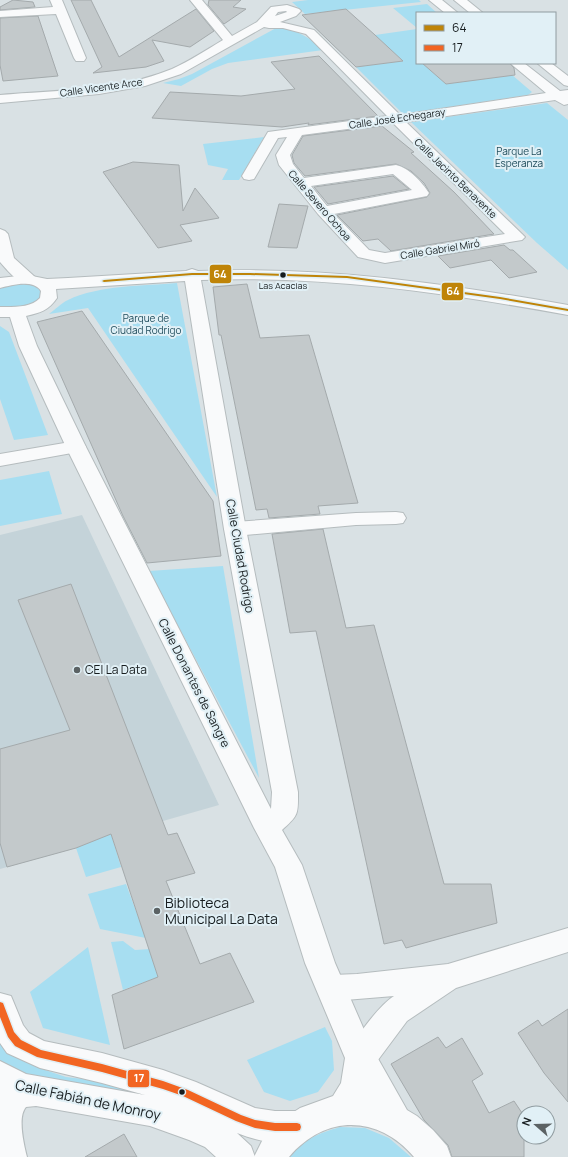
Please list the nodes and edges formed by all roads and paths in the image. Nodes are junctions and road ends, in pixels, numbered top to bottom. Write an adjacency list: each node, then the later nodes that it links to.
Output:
1 (196, 0): 9 (street)
2 (434, 0): 5 (street)
3 (460, 0): 6 (street)
4 (58, 5): 7 (street); 10 (street)
5 (451, 12)
6 (476, 12)
7 (0, 14)
8 (258, 25): 9 (street, Calle Vicente Arce); 17 (street, Calle Jacinto Benavente)
9 (230, 41): 15 (street, Calle Vicente Arce)
10 (80, 58)
11 (517, 64): 14 (street)
12 (544, 64): 13 (street)
13 (568, 82)
14 (563, 95): 16 (street); 17 (street, Calle José Echegaray)
15 (1, 99)
16 (568, 104)
17 (397, 119): 18 (street, Calle José Echegaray); 23 (street, Calle Jacinto Benavente)
18 (297, 132): 19 (street, Calle José Echegaray); 20 (street, Calle Severo Ochoa)
19 (249, 176)
20 (301, 183): 21 (street, Calle Severo Ochoa); 21 (street)
21 (323, 211): 24 (street, Calle Severo Ochoa)
22 (0, 234): 25 (street)
23 (516, 237): 24 (street, Calle Gabriel Miró)
24 (364, 254)
25 (3, 266): 28 (street)
26 (192, 274): 28 (street); 29 (street); 34 (street, Calle Ciudad Rodrigo)
27 (0, 283): 28 (street)
28 (40, 287): 30 (street)
29 (568, 310)
30 (8, 312): 31 (street, Calle Donantes de Sangre)
31 (76, 447): 32 (street); 35 (street, Calle Donantes de Sangre)
32 (0, 460)
33 (396, 518): 34 (street)
34 (234, 529): 35 (street, Calle Ciudad Rodrigo)
35 (267, 828): 38 (street, Calle Donantes de Sangre)
36 (568, 940): 37 (street)
37 (448, 977): 38 (street); 40 (street)
38 (332, 988): 40 (street, Calle Donantes de Sangre)
39 (0, 1006): 45 (street)
40 (361, 1058): 43 (street); 44 (street, Calle Donantes de Sangre)
41 (0, 1076): 42 (street, Calle Fabián de Monroy)
42 (35, 1091): 46 (street); 47 (street, Calle Fabián de Monroy)
43 (342, 1110): 44 (street); 45 (street)
44 (395, 1120): 49 (street)
45 (297, 1127): 48 (street)
46 (7, 1155)
47 (239, 1157)
48 (270, 1157)
49 (435, 1157)

